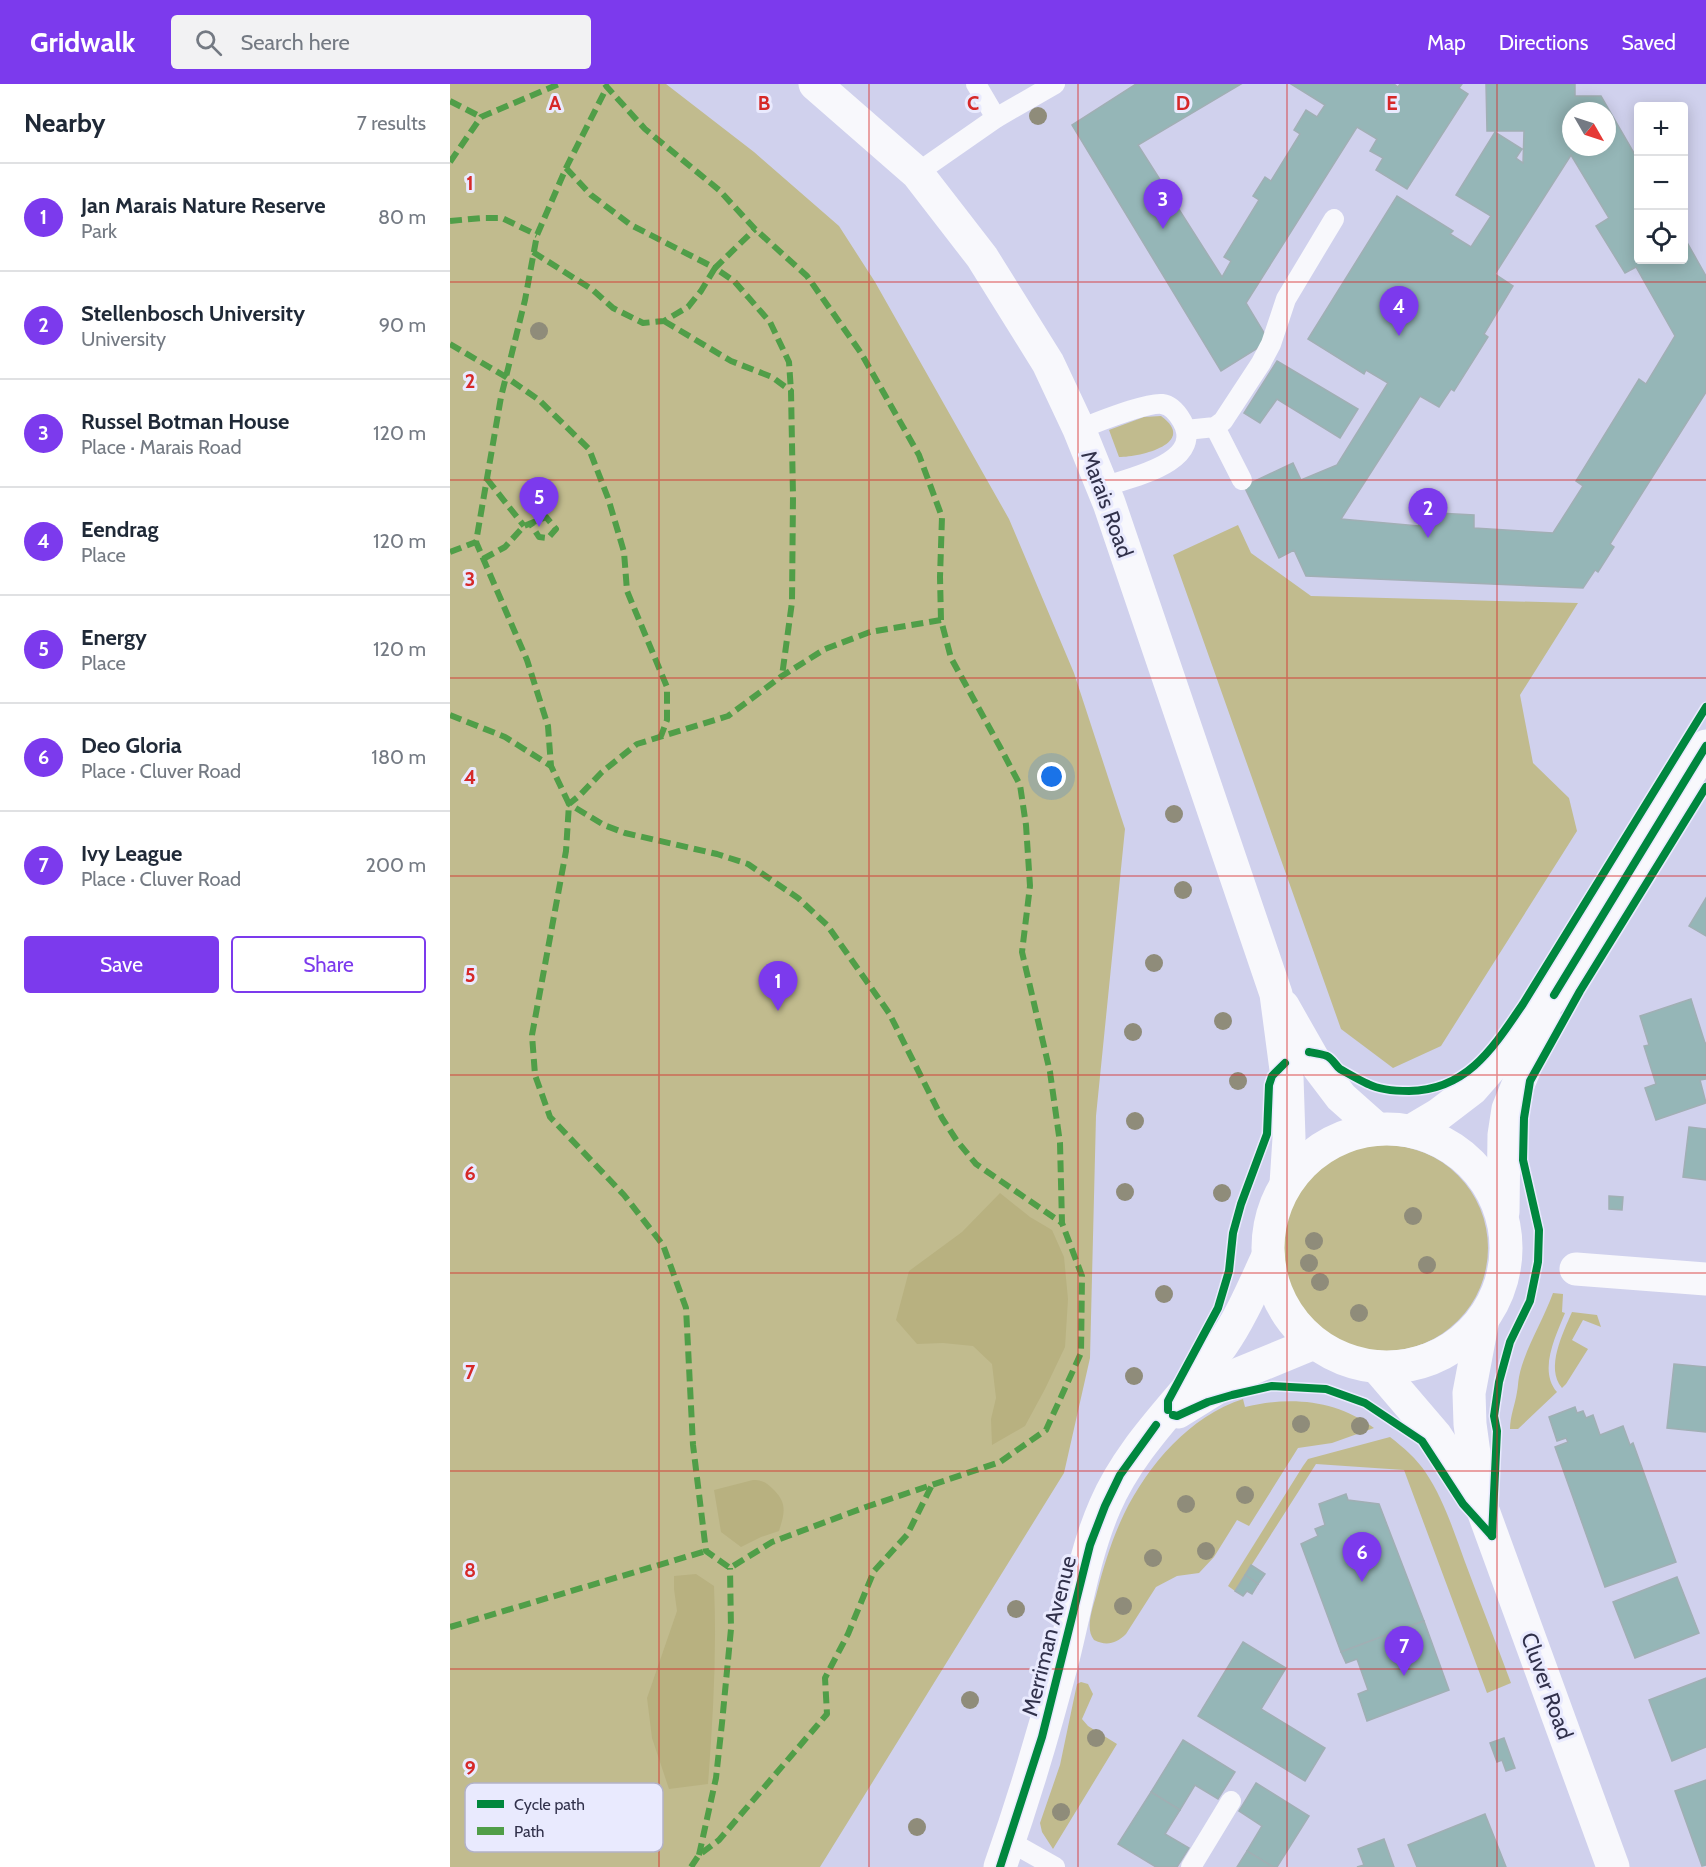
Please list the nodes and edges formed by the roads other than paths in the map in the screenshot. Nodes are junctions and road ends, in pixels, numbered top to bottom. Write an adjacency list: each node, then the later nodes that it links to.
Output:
1 (815, 84): 5 (street, Marais Road)
2 (976, 84): 4 (lane)
3 (1055, 84): 4 (lane)
4 (996, 118): 5 (lane)
5 (917, 173): 8 (street, Marais Road)
6 (1334, 219): 7 (lane)
7 (1215, 427): 9 (lane); 10 (lane)
8 (1078, 429): 9 (lane); 11 (street, Marais Road)
9 (1186, 429): 11 (lane)
10 (1242, 480)
11 (1103, 487): 13 (street, Marais Road)
12 (1706, 746): 14 (street)
13 (1276, 994): 15 (street, Marais Road); 17 (street, Marais Road)
14 (1554, 995): 16 (street); 18 (street)
15 (1377, 1129): 16 (street); 17 (street)
16 (1412, 1131): 18 (street)
17 (1287, 1184): 19 (street)
18 (1502, 1217): 22 (street)
19 (1268, 1256): 23 (street); 25 (street, Merriman Avenue)
20 (1576, 1269): 21 (street)
21 (1706, 1279)
22 (1483, 1319): 24 (street); 26 (street, Cluver Road)
23 (1314, 1343): 24 (street); 25 (street, Merriman Avenue)
24 (1377, 1366): 26 (street, Cluver Road)
25 (1156, 1425): 28 (street, Merriman Avenue)
26 (1481, 1505): 31 (street, Cluver Road)
27 (1231, 1801): 30 (lane)
28 (1004, 1854): 29 (lane)
29 (1055, 1867)
30 (1191, 1867)
31 (1613, 1867)

